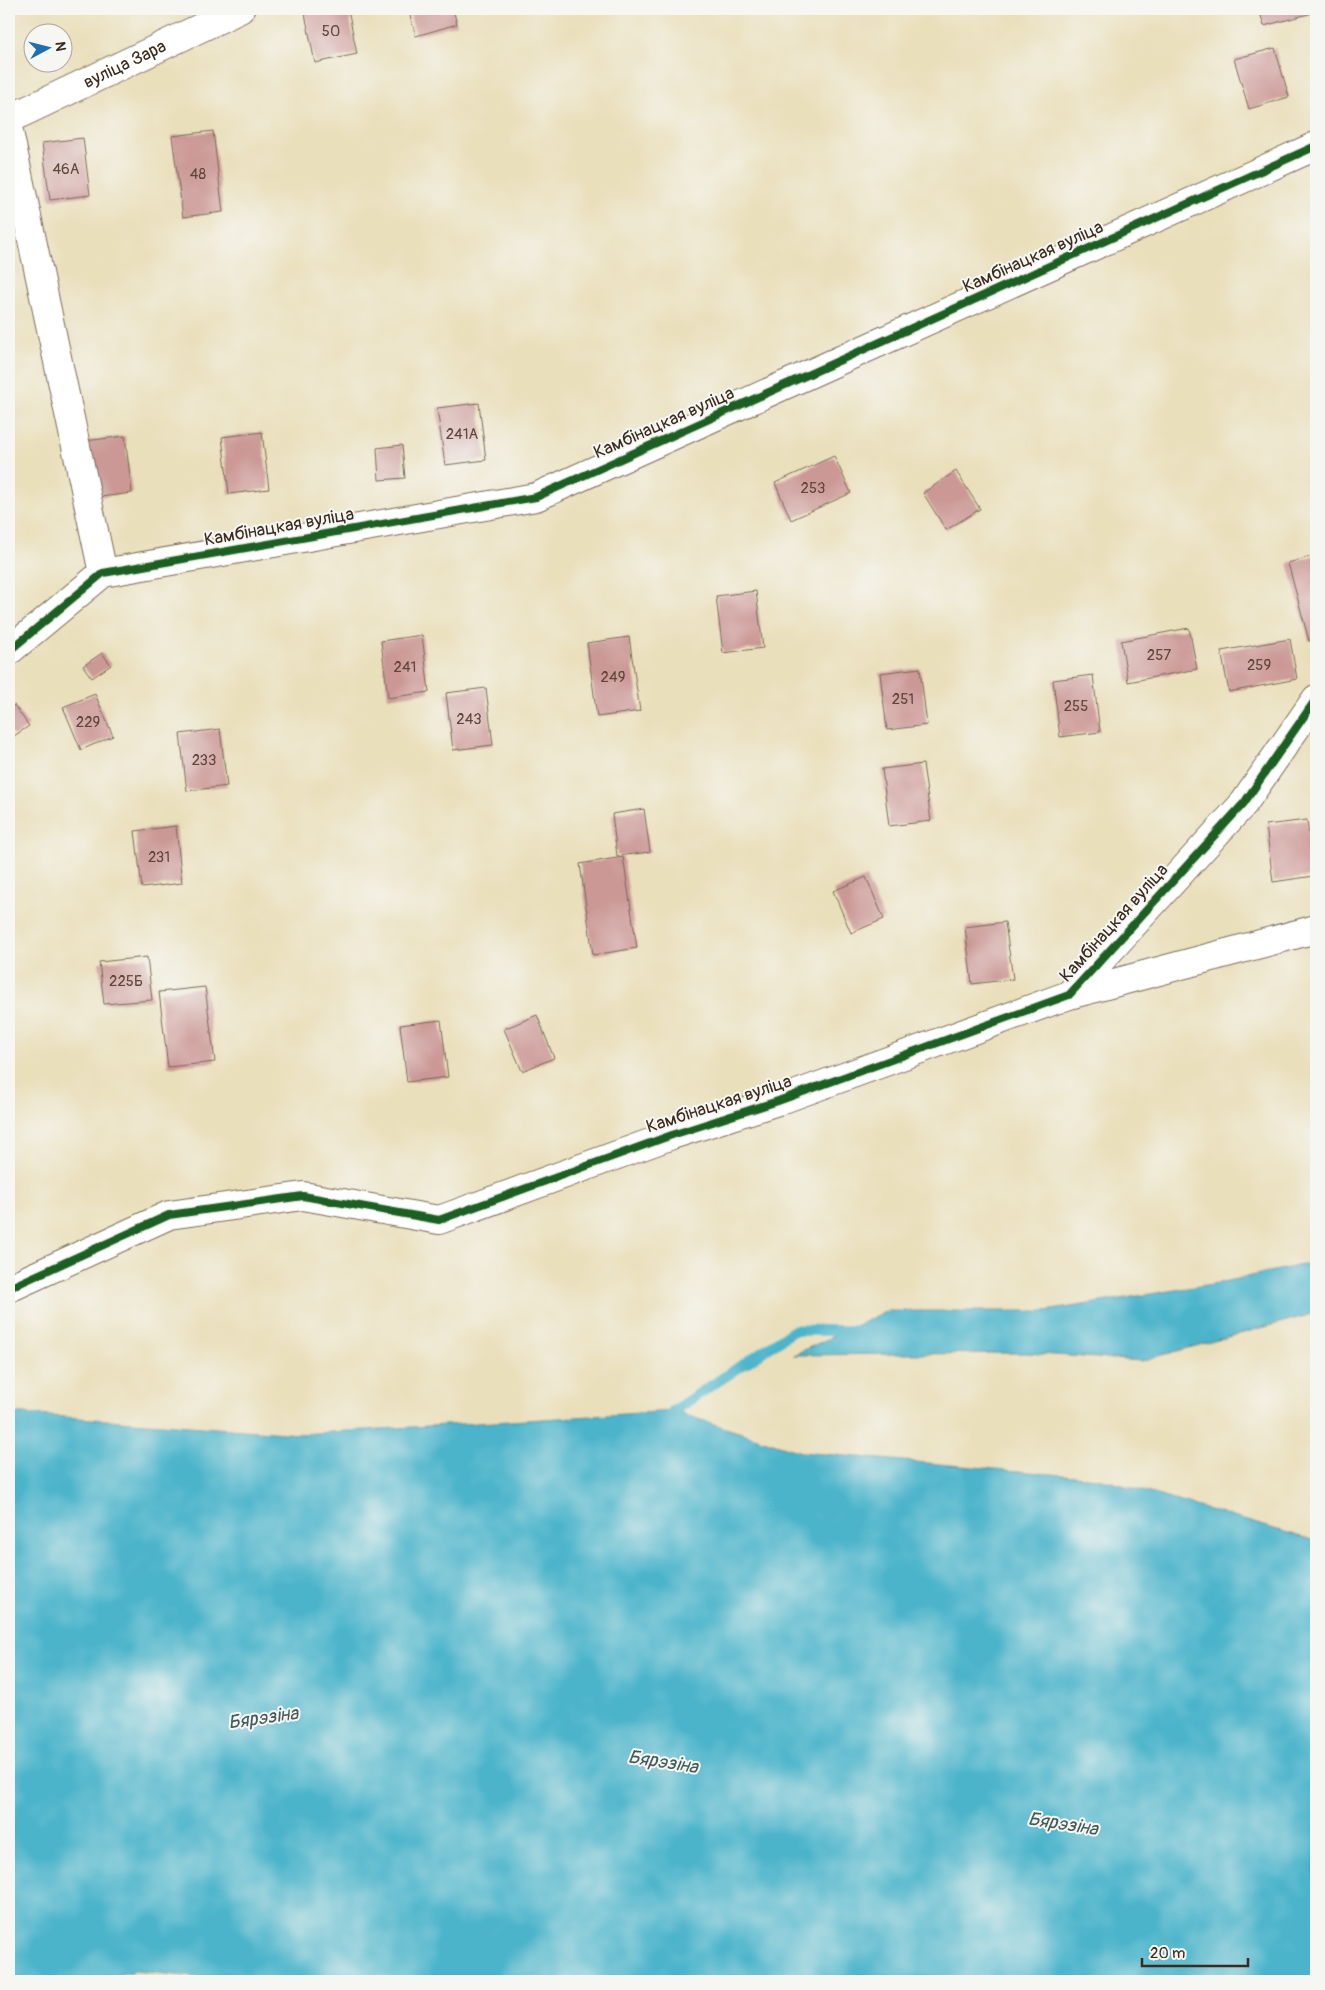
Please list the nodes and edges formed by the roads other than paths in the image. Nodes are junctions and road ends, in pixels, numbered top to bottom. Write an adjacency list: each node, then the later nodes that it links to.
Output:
1 (240, 9): 2 (street, вуліца Зара)
2 (9, 119)
3 (9, 132): 5 (street)
4 (1316, 146): 5 (street, Камбінацкая вуліца)
5 (103, 572): 6 (street)
6 (9, 651)
7 (1316, 699): 9 (street, Камбінацкая вуліца)
8 (1316, 929): 9 (street, Камбінацкая вуліца)
9 (1069, 996): 10 (street, Камбінацкая вуліца)
10 (9, 1288)

